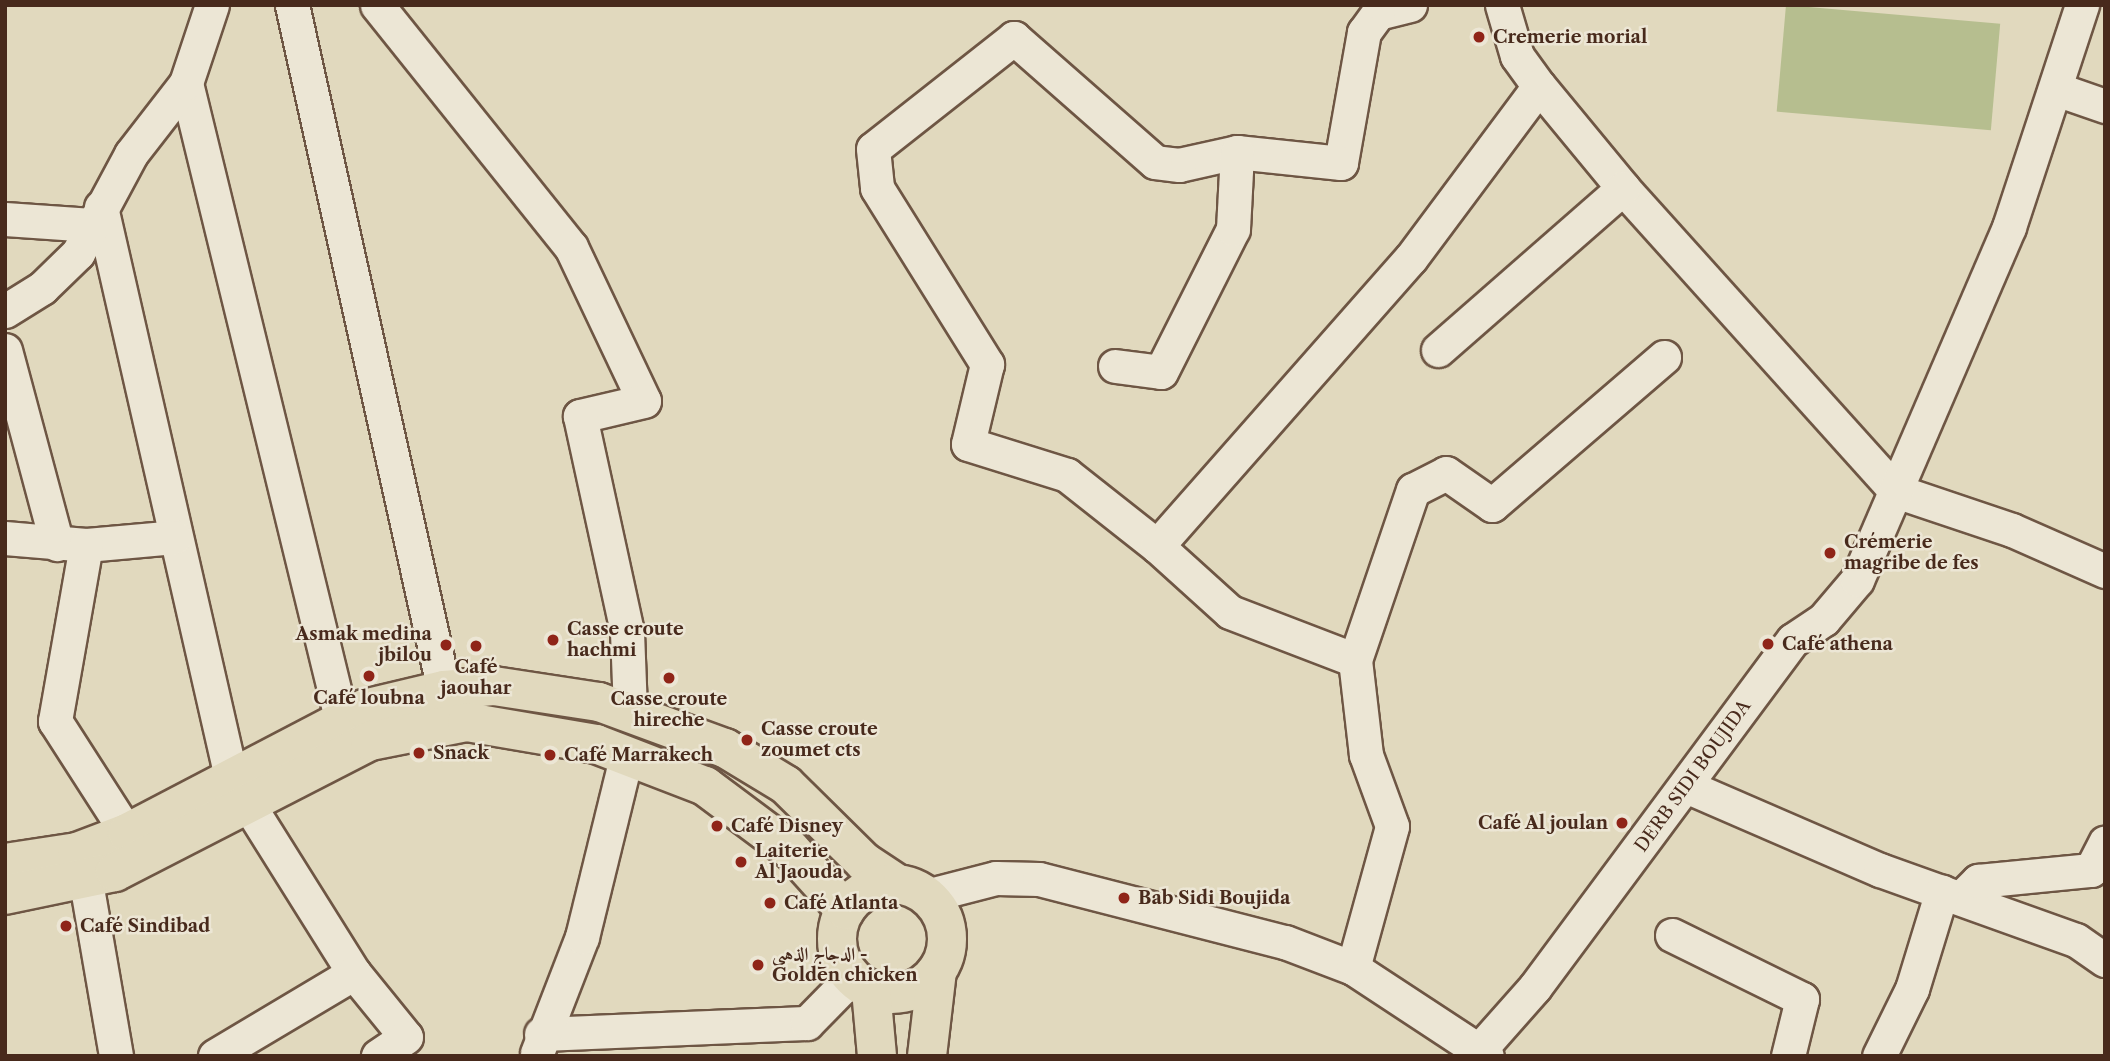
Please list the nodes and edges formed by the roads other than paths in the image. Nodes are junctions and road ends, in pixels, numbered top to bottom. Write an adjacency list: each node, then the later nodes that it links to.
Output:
1 (212, 5): 7 (street)
2 (292, 5): 27 (street)
3 (377, 5): 28 (street)
4 (1410, 5): 11 (street)
5 (1502, 5): 8 (street)
6 (2082, 5): 9 (street, DERB SIDI BOUJIDA)
7 (186, 83): 13 (street); 29 (street)
8 (1539, 86): 12 (street); 24 (street)
9 (2059, 90): 10 (street); 20 (street, DERB SIDI BOUJIDA)
10 (2105, 106)
11 (1237, 152): 19 (street); 24 (street)
12 (1622, 188): 17 (street); 20 (street)
13 (97, 216): 14 (street); 15 (street); 21 (street)
14 (5, 219)
15 (5, 311)
16 (5, 350): 23 (street)
17 (1438, 350)
18 (1664, 357): 26 (street)
19 (1115, 366)
20 (1896, 491): 25 (street); 31 (street, DERB SIDI BOUJIDA)
21 (175, 537): 23 (street); 32 (street)
22 (5, 538): 23 (street)
23 (71, 544): 33 (street)
24 (1157, 546): 26 (street)
25 (2105, 571)
26 (1355, 660): 43 (street)
27 (444, 690): 28 (main road); 29 (main road)
28 (631, 711): 37 (main road)
29 (341, 718): 32 (main road)
30 (627, 754): 32 (main road); 40 (main road); 47 (street)
31 (1688, 787): 38 (street); 48 (street, DERB SIDI BOUJIDA)
32 (237, 792): 33 (main road); 36 (main road); 45 (street)
33 (127, 833): 35 (main road)
34 (2105, 842): 38 (street)
35 (5, 863)
36 (86, 882): 39 (main road); 49 (street)
37 (912, 890): 40 (main road); 43 (street); 44 (main road)
38 (1952, 894): 42 (street); 55 (street)
39 (5, 895)
40 (845, 910): 46 (main road)
41 (1672, 934): 54 (street)
42 (2105, 960)
43 (1353, 968): 48 (street)
44 (937, 971): 46 (main road); 53 (main road)
45 (354, 974): 50 (street); 51 (street)
46 (862, 984): 47 (street); 52 (main road)
47 (539, 1045)
48 (1481, 1054)
49 (116, 1056)
50 (215, 1056)
51 (378, 1056)
52 (877, 1056)
53 (928, 1056)
54 (1788, 1056)
55 (1879, 1056)

